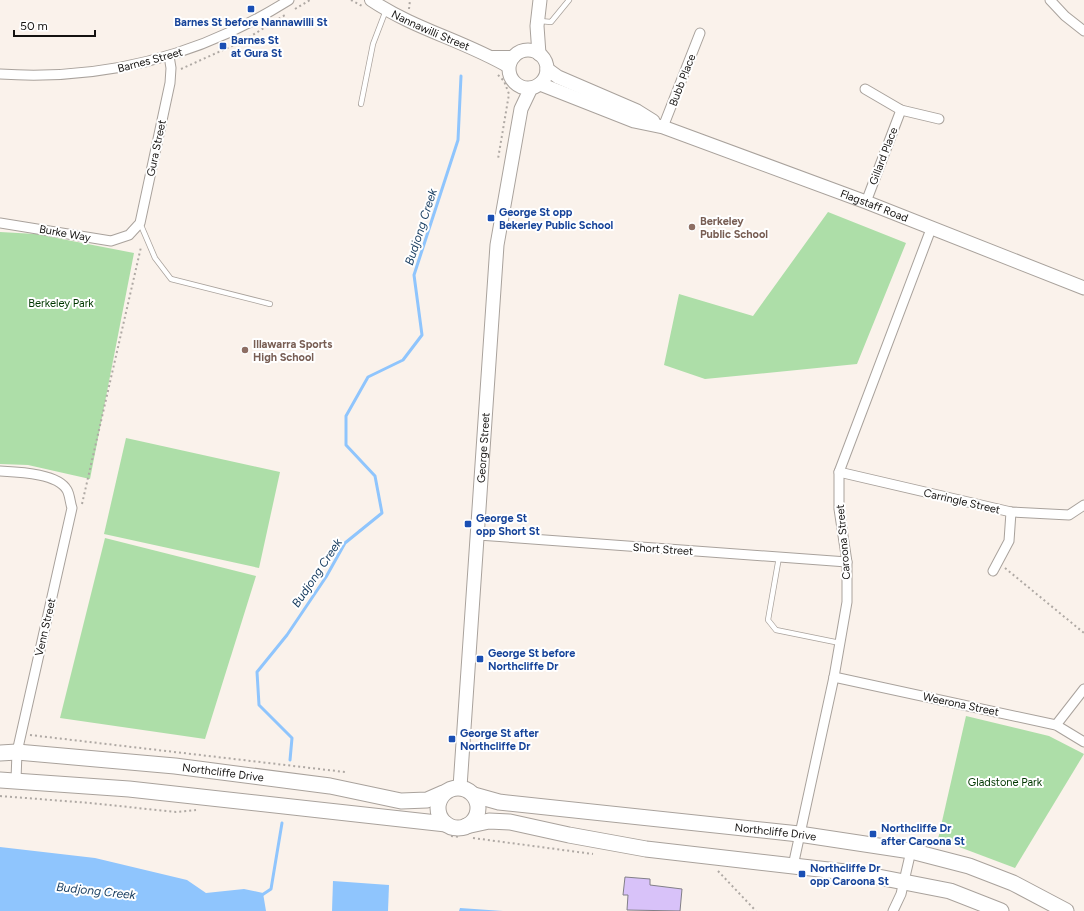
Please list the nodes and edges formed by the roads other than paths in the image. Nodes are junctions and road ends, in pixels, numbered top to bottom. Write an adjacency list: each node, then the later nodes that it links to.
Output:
1 (289, 0): 11 (street, Barnes Street)
2 (540, 0): 7 (main road)
3 (569, 0): 7 (lane)
4 (1050, 0): 8 (street)
5 (368, 4): 6 (street, Nannawilli Street)
6 (386, 10): 12 (street, Nannawilli Street); 18 (lane)
7 (538, 23): 10 (main road)
8 (1084, 31)
9 (700, 33): 22 (street, Bubb Place)
10 (534, 52): 12 (main road); 13 (main road)
11 (169, 56): 14 (street, Barnes Street); 25 (street, Gura Street)
12 (512, 62): 15 (main road)
13 (547, 69): 16 (main road); 22 (main road, Flagstaff Road)
14 (0, 74)
15 (517, 85): 16 (main road); 19 (main road, George Street)
16 (536, 86): 19 (main road, George Street); 22 (main road, Flagstaff Road)
17 (865, 89): 20 (street)
18 (361, 104)
19 (521, 109): 33 (main road, George Street)
20 (901, 110): 21 (street); 23 (street, Gillard Place)
21 (939, 119)
22 (663, 127): 23 (main road, Flagstaff Road)
23 (866, 202): 26 (main road, Flagstaff Road)
24 (0, 223): 25 (street, Burke Way)
25 (140, 223): 28 (lane)
26 (932, 229): 27 (main road, Flagstaff Road); 30 (street, Caroona Street)
27 (1084, 288)
28 (270, 304)
29 (0, 471): 43 (street, Venn Street)
30 (839, 472): 32 (street, Carringle Street); 35 (street, Caroona Street)
31 (1084, 505): 32 (street, Carringle Street)
32 (1011, 512): 36 (street)
33 (478, 535): 34 (street, Short Street); 46 (main road, George Street)
34 (779, 557): 35 (street, Short Street); 37 (lane)
35 (848, 562): 37 (street, Caroona Street)
36 (992, 571)
37 (840, 643): 38 (street, Caroona Street)
38 (834, 677): 40 (street, Weerona Street); 51 (street, Caroona Street)
39 (1084, 689): 40 (street)
40 (1056, 725): 41 (street, Weerona Street)
41 (1084, 742)
42 (0, 752): 43 (main road, Northcliffe Drive)
43 (17, 752): 45 (street, Venn Street); 47 (main road, Northcliffe Drive)
44 (0, 780): 45 (main road)
45 (16, 780): 49 (main road)
46 (460, 787): 47 (main road); 48 (main road)
47 (443, 793): 49 (main road)
48 (474, 795): 50 (main road); 51 (main road, Northcliffe Drive)
49 (446, 824): 50 (main road)
50 (468, 832): 53 (main road)
51 (799, 834): 52 (main road, Northcliffe Drive); 53 (street, Caroona Street)
52 (911, 851): 54 (street); 57 (main road, Northcliffe Drive)
53 (793, 866): 54 (main road)
54 (904, 881): 55 (street); 56 (main road)
55 (893, 911)
56 (1001, 911)
57 (1066, 911)

